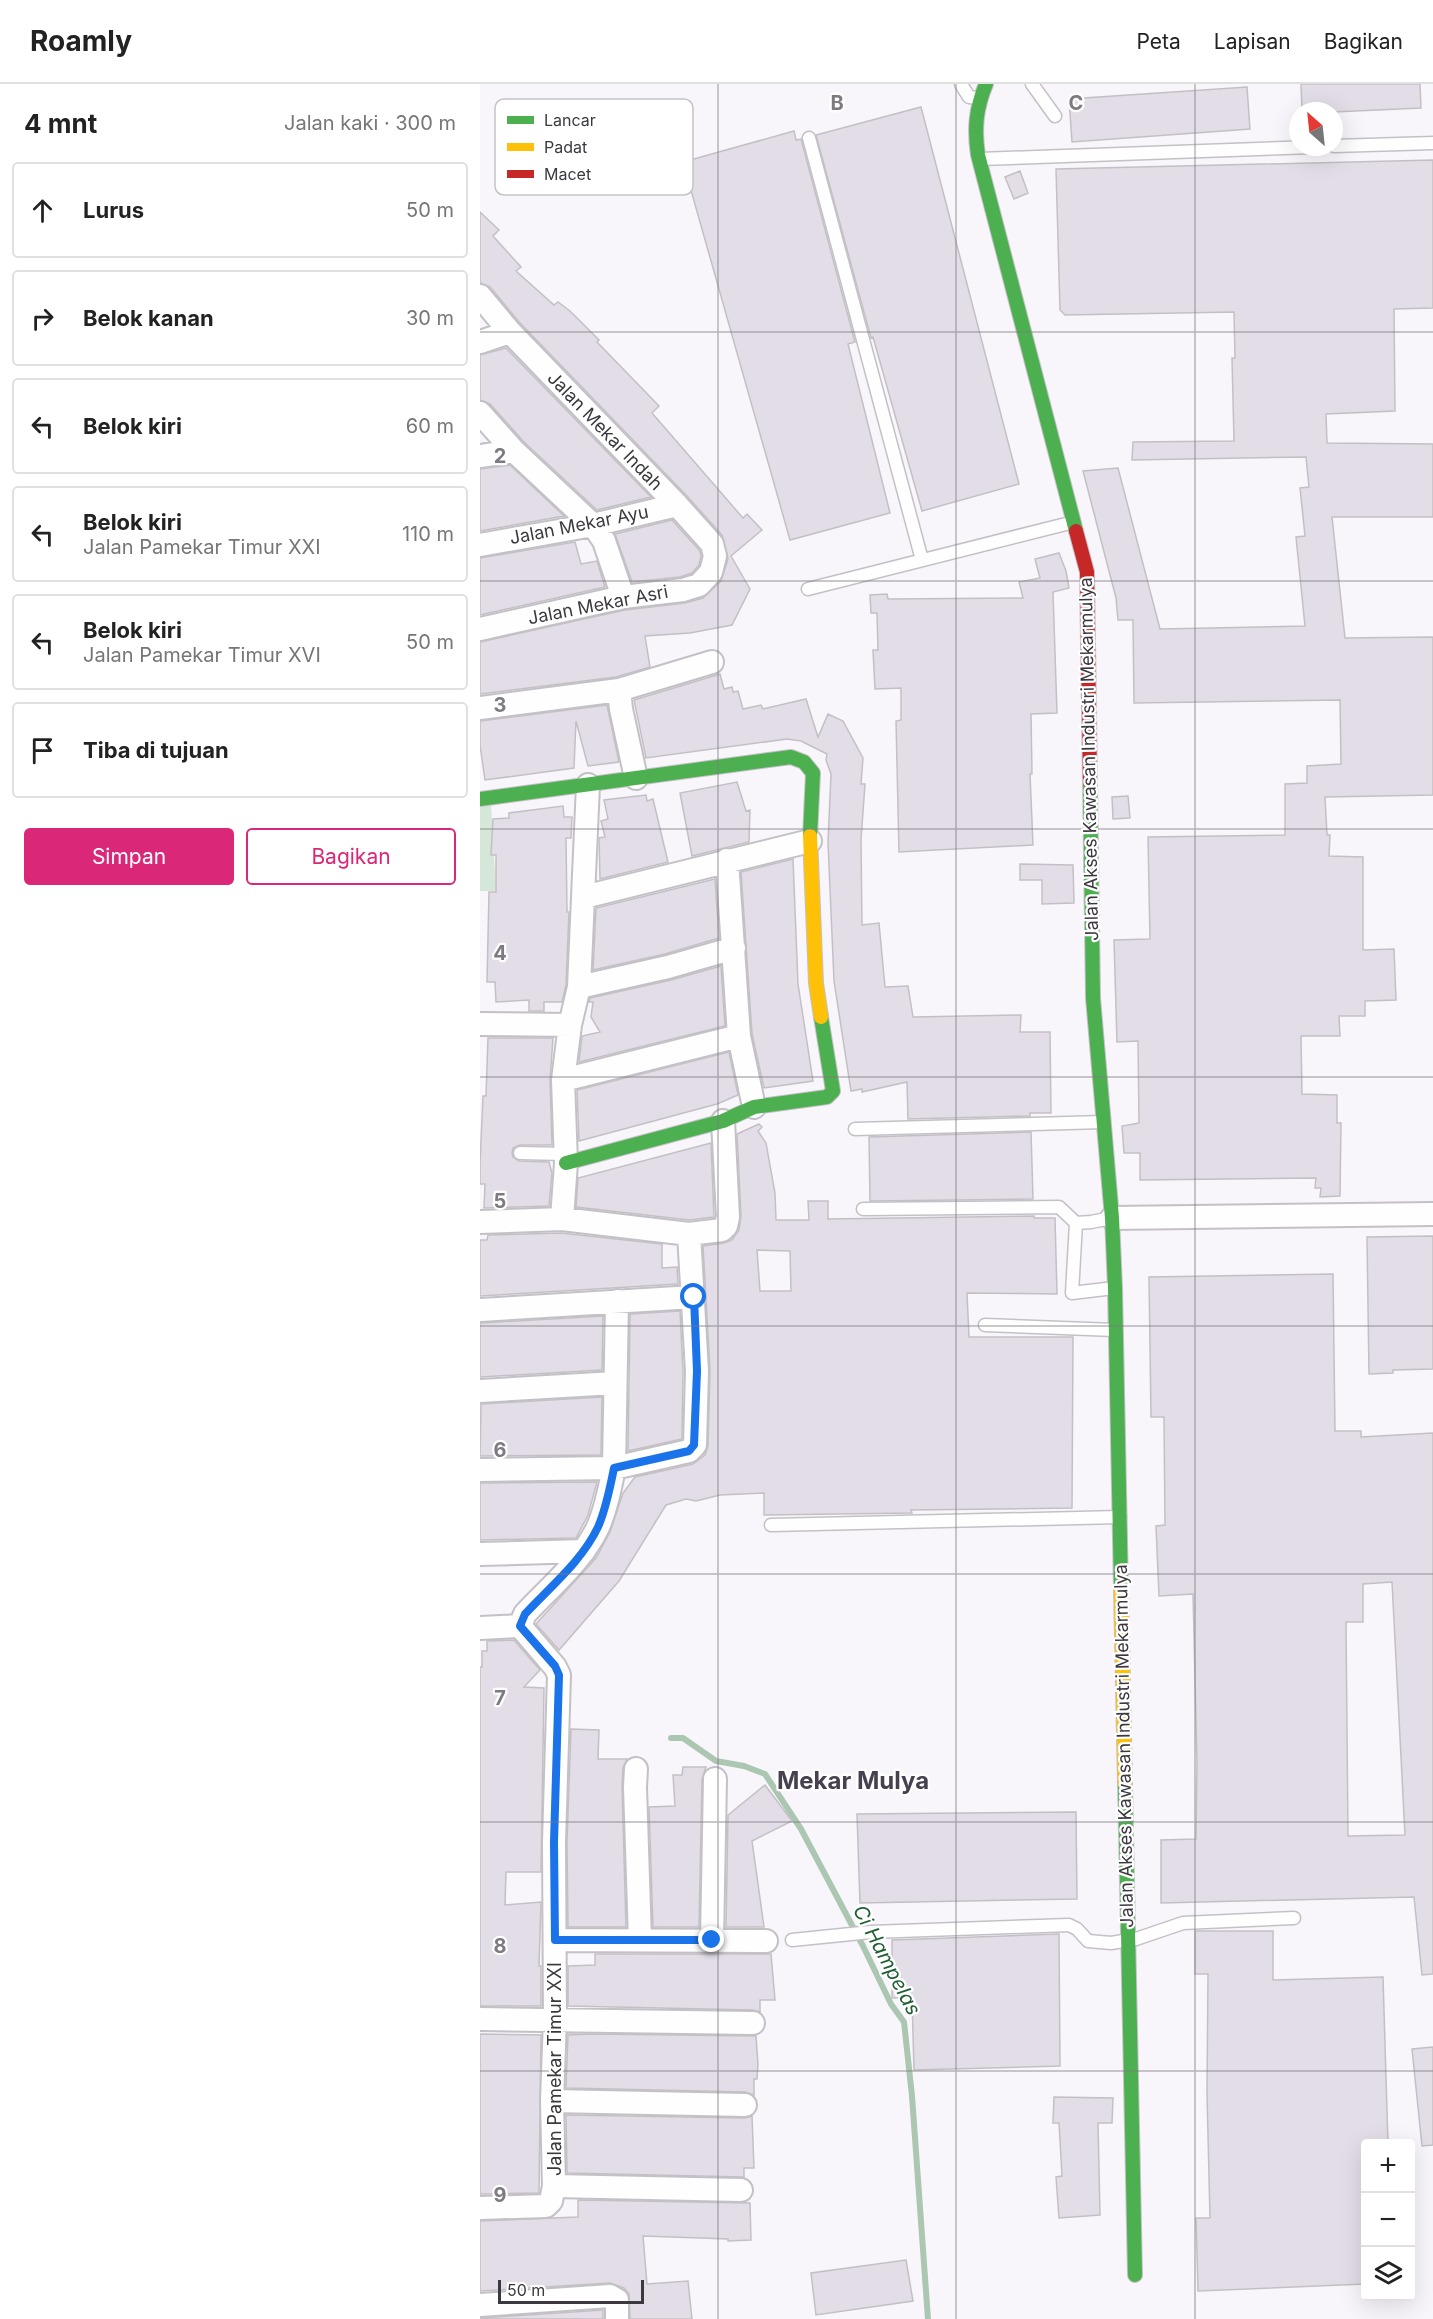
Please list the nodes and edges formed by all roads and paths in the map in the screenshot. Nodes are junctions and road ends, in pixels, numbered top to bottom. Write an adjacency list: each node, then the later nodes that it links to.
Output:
1 (961, 84): 4 (lane)
2 (986, 84): 4 (street, Jalan Akses Kawasan Industri Mekarmulya)
3 (1032, 84): 5 (lane)
4 (978, 98): 10 (street, Jalan Akses Kawasan Industri Mekarmulya)
5 (1055, 116)
6 (809, 138): 21 (lane)
7 (1433, 143): 8 (lane)
8 (1343, 146)
9 (1289, 148): 10 (lane)
10 (978, 159): 18 (street, Jalan Akses Kawasan Industri Mekarmulya)
11 (480, 296): 12 (street, Jalan Mekar Indah)
12 (510, 332): 13 (street); 17 (street, Jalan Mekar Indah)
13 (480, 342)
14 (480, 413): 15 (street)
15 (514, 451): 16 (street); 19 (street)
16 (480, 456)
17 (677, 505): 19 (street, Jalan Mekar Ayu); 22 (street, Jalan Mekar Indah)
18 (1074, 522): 21 (lane); 43 (street, Jalan Akses Kawasan Industri Mekarmulya)
19 (592, 525): 20 (street, Jalan Mekar Ayu); 24 (street)
20 (480, 545)
21 (921, 560): 23 (lane)
22 (711, 572): 24 (street, Jalan Mekar Asri)
23 (808, 589)
24 (623, 597): 25 (street, Jalan Mekar Asri)
25 (480, 629)
26 (712, 662): 27 (street)
27 (619, 690): 28 (street); 29 (street)
28 (480, 708)
29 (636, 778): 30 (street); 32 (street)
30 (588, 785): 31 (street); 34 (street)
31 (480, 799)
32 (810, 841): 33 (street); 41 (street)
33 (727, 860): 34 (street); 35 (street)
34 (584, 897): 36 (street)
35 (734, 948): 36 (street); 39 (street)
36 (579, 987): 38 (street)
37 (480, 1024): 38 (street)
38 (570, 1025): 40 (street)
39 (739, 1036): 40 (street); 41 (street)
40 (563, 1080): 46 (street)
41 (754, 1107): 42 (street)
42 (723, 1121): 46 (street); 53 (street)
43 (1103, 1122): 44 (lane); 49 (street, Jalan Akses Kawasan Industri Mekarmulya)
44 (855, 1129)
45 (520, 1154): 46 (lane)
46 (566, 1159): 50 (street)
47 (863, 1209): 52 (lane)
48 (1433, 1214): 49 (street)
49 (1112, 1218): 52 (lane); 54 (street, Jalan Akses Kawasan Industri Mekarmulya)
50 (562, 1220): 51 (street); 53 (street)
51 (480, 1222)
52 (1076, 1223): 54 (lane)
53 (689, 1234): 55 (street)
54 (1115, 1288): 59 (street, Jalan Akses Kawasan Industri Mekarmulya)
55 (694, 1297): 56 (street); 62 (street)
56 (617, 1301): 57 (street); 60 (street)
57 (480, 1310)
58 (985, 1325): 59 (lane)
59 (1116, 1330): 64 (street, Jalan Akses Kawasan Industri Mekarmulya)
60 (615, 1383): 61 (street); 62 (street)
61 (480, 1391)
62 (614, 1468): 63 (street); 66 (street)
63 (480, 1470)
64 (1120, 1517): 65 (lane); 78 (street, Jalan Akses Kawasan Industri Mekarmulya)
65 (771, 1525)
66 (584, 1551): 67 (street); 68 (street)
67 (480, 1554)
68 (520, 1626): 69 (street); 73 (street, Jalan Pamekar Timur XXI)
69 (480, 1628)
70 (636, 1769): 74 (street)
71 (715, 1779): 75 (street)
72 (1294, 1918): 78 (lane)
73 (555, 1940): 74 (street); 80 (street, Jalan Pamekar Timur XXI)
74 (640, 1940): 75 (street)
75 (712, 1940): 77 (street)
76 (792, 1940): 78 (lane)
77 (766, 1941)
78 (1128, 1941): 87 (street, Jalan Akses Kawasan Industri Mekarmulya)
79 (480, 2019): 80 (street)
80 (555, 2019): 81 (street); 82 (street, Jalan Pamekar Timur XXI)
81 (753, 2024)
82 (552, 2101): 83 (street); 84 (street, Jalan Pamekar Timur XXI)
83 (745, 2105)
84 (554, 2186): 85 (street); 86 (street, Jalan Pamekar Timur XXI)
85 (741, 2190)
86 (480, 2208)
87 (1135, 2275)
88 (480, 2305): 89 (street)
89 (617, 2319)

